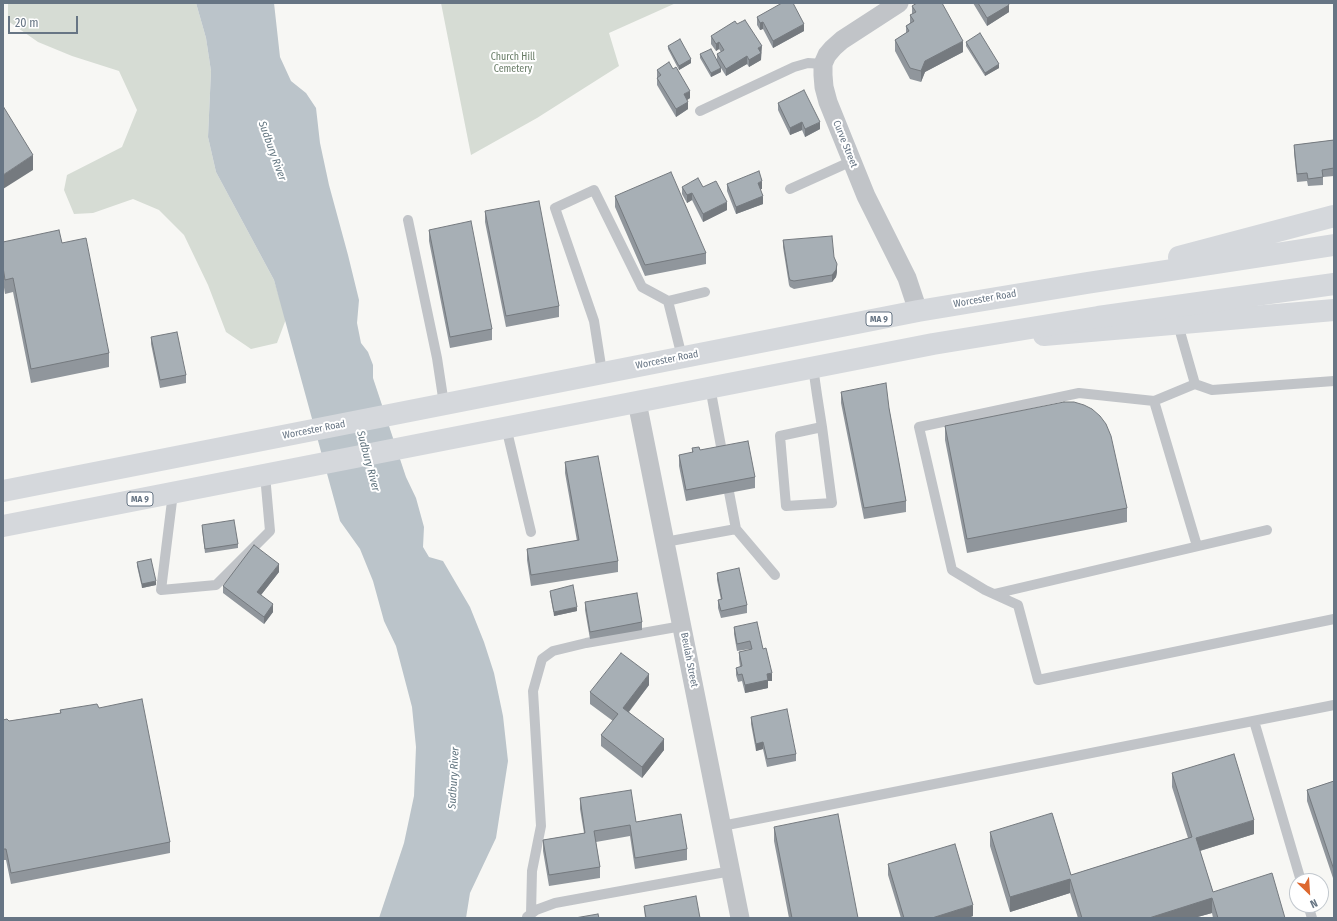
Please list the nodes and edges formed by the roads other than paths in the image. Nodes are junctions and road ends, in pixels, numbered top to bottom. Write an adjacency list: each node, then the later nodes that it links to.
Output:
1 (899, 3): 2 (street)
2 (823, 64): 3 (lane); 4 (street, Curve Street)
3 (700, 111)
4 (852, 161): 5 (lane); 14 (street, Curve Street)
5 (790, 189)
6 (1334, 216): 9 (main road)
7 (408, 220): 24 (lane)
8 (1334, 246): 9 (main road, Worcester Road / MA 9)
9 (1087, 283): 14 (main road, Worcester Road / MA 9)
10 (1334, 284): 15 (main road, MA 9)
11 (706, 292): 12 (lane)
12 (668, 301): 16 (lane); 18 (lane)
13 (1334, 310): 15 (main road)
14 (918, 311): 16 (main road, Worcester Road / MA 9)
15 (1175, 315): 17 (main road, MA 9); 20 (lane)
16 (682, 357): 18 (main road, Worcester Road / MA 9)
17 (813, 367): 21 (main road, MA 9); 26 (lane)
18 (602, 372): 24 (main road, Worcester Road / MA 9)
19 (1334, 381): 20 (lane)
20 (1194, 384): 22 (lane)
21 (710, 387): 23 (main road, MA 9); 27 (lane)
22 (1154, 401): 37 (lane); 39 (lane)
23 (637, 402): 25 (main road, MA 9); 36 (street, Beulah Street)
24 (435, 406): 29 (main road, Worcester Road / MA 9)
25 (506, 427): 28 (main road, MA 9); 35 (lane)
26 (822, 427): 26 (lane)
27 (723, 457)
28 (271, 473): 31 (main road, MA 9); 31 (lane)
29 (3, 491)
30 (729, 492): 33 (lane)
31 (173, 493): 32 (main road, MA 9)
32 (3, 526)
33 (736, 530): 36 (lane); 38 (lane)
34 (1266, 530): 37 (lane)
35 (531, 532)
36 (665, 542): 41 (street, Beulah Street)
37 (1197, 546): 39 (lane)
38 (775, 575)
39 (994, 594): 40 (lane)
40 (1334, 619)
41 (682, 626): 44 (street, Beulah Street); 47 (lane)
42 (1334, 706): 43 (lane)
43 (1254, 721): 44 (lane); 46 (lane)
44 (722, 826): 45 (street, Beulah Street)
45 (731, 871): 47 (lane); 48 (street, Beulah Street)
46 (1299, 873)
47 (528, 916)
48 (740, 918)

